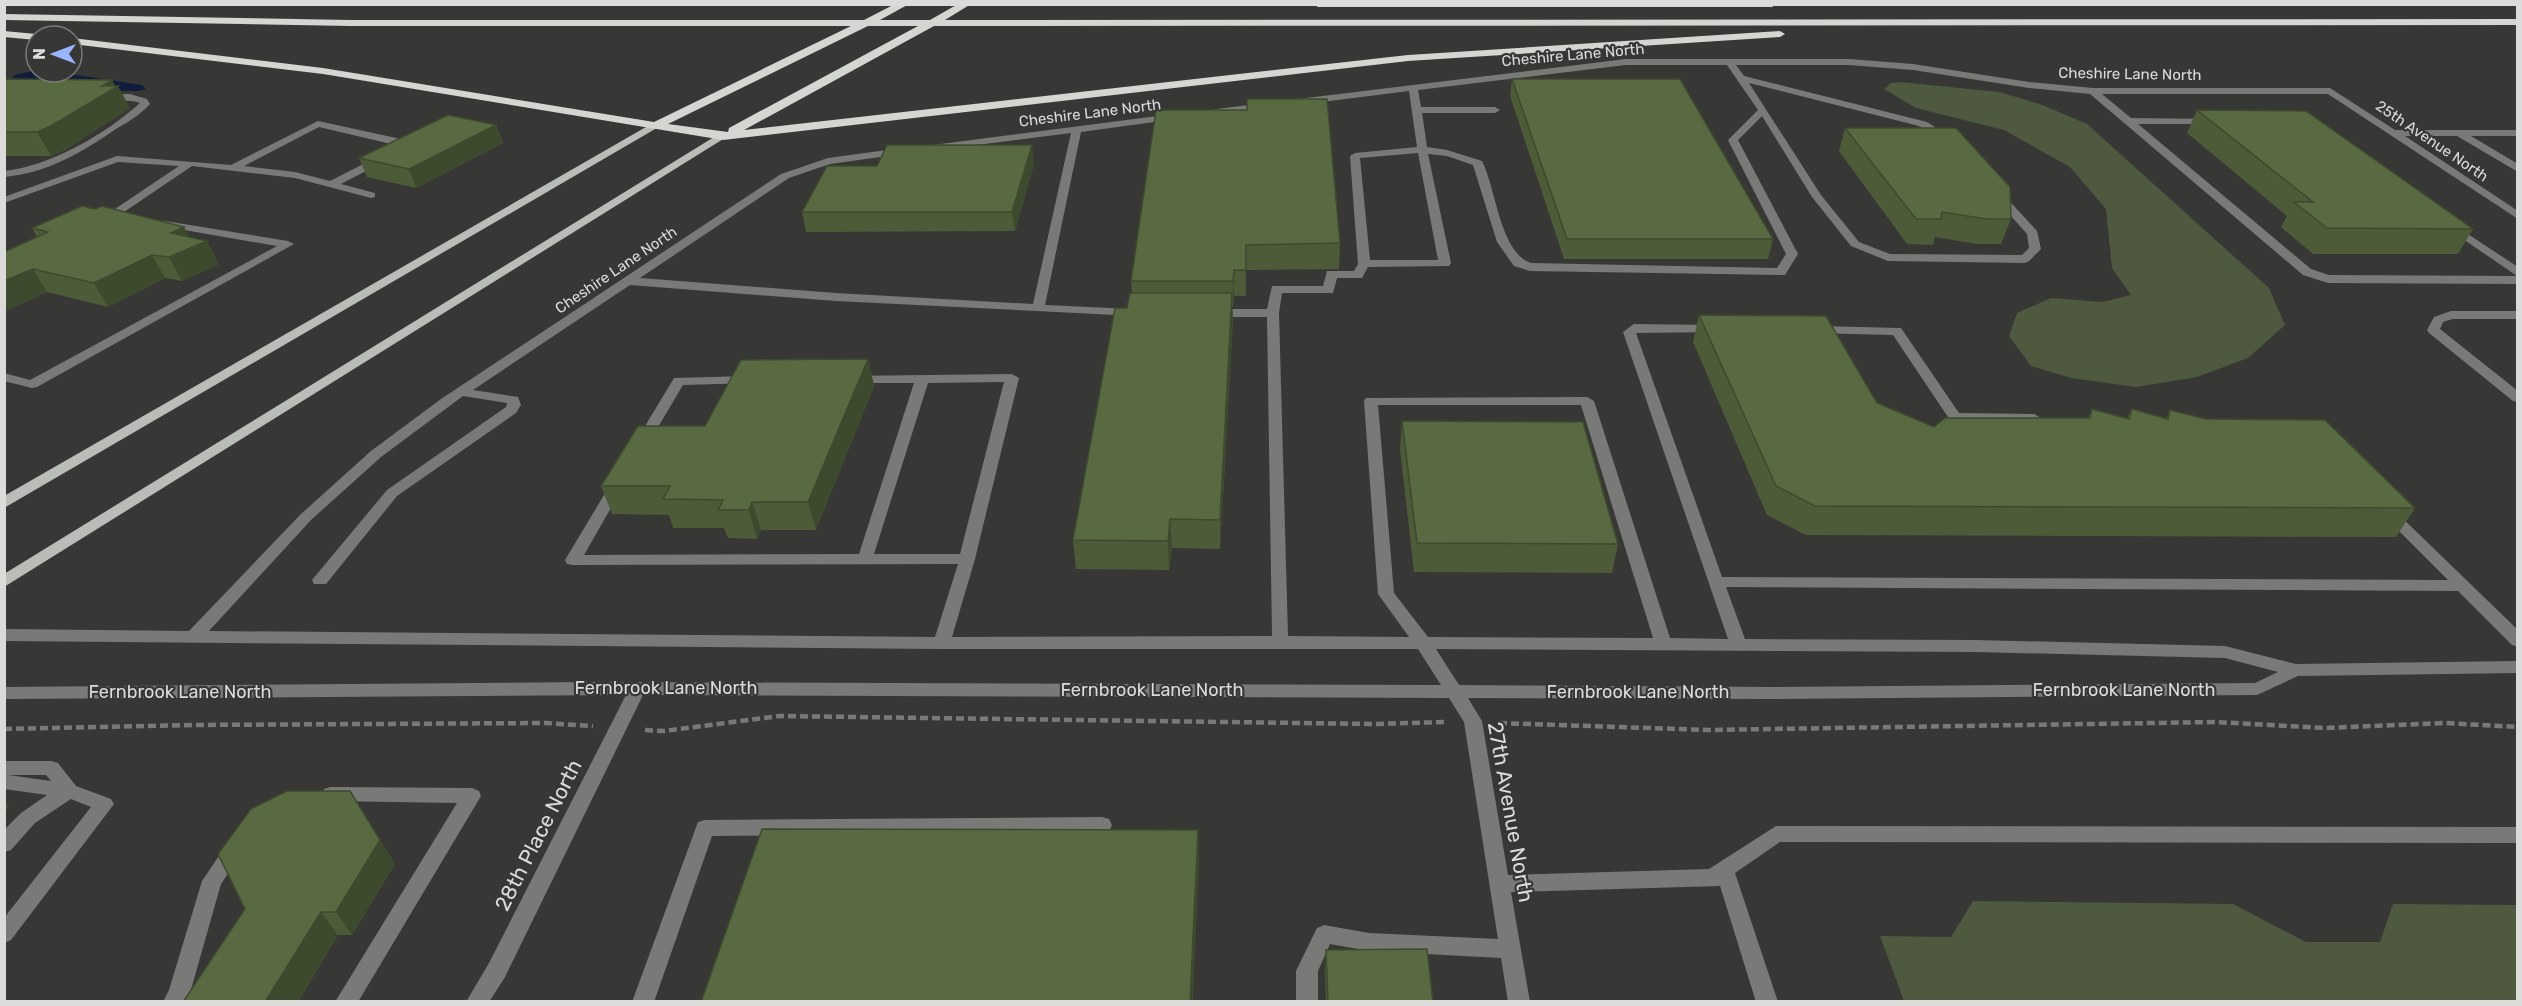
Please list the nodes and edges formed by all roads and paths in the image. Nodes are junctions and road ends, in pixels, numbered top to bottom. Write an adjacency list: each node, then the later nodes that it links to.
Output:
1 (904, 4): 22 (highway)
2 (966, 4): 27 (highway)
3 (1318, 4): 4 (highway)
4 (1772, 4)
5 (4, 17): 6 (highway)
6 (2040, 22): 7 (highway); 27 (highway)
7 (2517, 22)
8 (4, 34): 9 (highway)
9 (24, 36)
10 (84, 41): 22 (highway)
11 (1730, 62): 12 (street); 13 (street, Cheshire Lane North); 14 (street, Cheshire Lane North)
12 (1741, 78): 19 (street); 29 (street)
13 (1413, 87): 17 (street); 23 (street, Cheshire Lane North)
14 (2093, 91): 15 (street, Cheshire Lane North); 20 (street)
15 (2330, 91): 24 (street, 25th Avenue North)
16 (96, 97): 33 (street)
17 (1417, 110): 18 (street); 28 (street)
18 (1495, 110)
19 (1762, 110): 28 (street); 35 (street)
20 (2128, 121): 21 (street); 42 (street)
21 (2223, 121)
22 (657, 125): 27 (highway); 60 (main road)
23 (1077, 129): 43 (street, Cheshire Lane North); 44 (street)
24 (2393, 133): 25 (street); 38 (street, 25th Avenue North)
25 (2459, 133): 26 (street); 32 (street)
26 (2517, 133)
27 (723, 136): 65 (main road)
28 (1422, 148): 40 (street); 40 (street)
29 (1954, 148)
30 (190, 163): 31 (street); 37 (street); 51 (street)
31 (232, 168): 34 (street); 34 (street)
32 (2517, 170)
33 (4, 174)
34 (330, 185): 36 (street)
35 (1994, 190)
36 (371, 195)
37 (4, 200)
38 (2517, 216)
39 (2443, 220): 41 (street)
40 (1364, 264): 46 (street)
41 (2517, 273)
42 (2517, 280)
43 (627, 281): 44 (street); 55 (street, Cheshire Lane North)
44 (1038, 308): 47 (street)
45 (1203, 313): 46 (street)
46 (1272, 313): 71 (street)
47 (1145, 314)
48 (2517, 315): 56 (street)
49 (1730, 330): 66 (street)
50 (1802, 330): 57 (street)
51 (4, 377)
52 (841, 379): 53 (street)
53 (922, 379): 62 (street); 63 (street)
54 (760, 380): 58 (street)
55 (461, 392): 64 (street); 69 (street, Cheshire Lane North)
56 (2517, 398)
57 (2049, 418)
58 (638, 450)
59 (626, 471): 62 (street)
60 (4, 503)
61 (2380, 503): 67 (street)
62 (865, 559): 63 (street)
63 (967, 559): 72 (street)
64 (320, 580)
65 (4, 582)
66 (1715, 582): 67 (street); 75 (street)
67 (2462, 586): 70 (street)
68 (4, 635): 69 (street, Fernbrook Lane North)
69 (194, 636): 72 (street, Fernbrook Lane North)
70 (2517, 640)
71 (1280, 642): 72 (street, Fernbrook Lane North); 73 (street, Fernbrook Lane North)
72 (942, 643)
73 (1423, 643): 74 (street, Fernbrook Lane North); 74 (street, 27th Avenue North); 79 (street, 27th Avenue North)
74 (1663, 644): 75 (street, Fernbrook Lane North)
75 (1738, 644): 77 (street, Fernbrook Lane North)
76 (2517, 667): 77 (street, Fernbrook Lane North)
77 (2296, 670): 79 (street, Fernbrook Lane North)
78 (638, 688): 79 (street, Fernbrook Lane North); 80 (street, Fernbrook Lane North); 83 (street, 28th Place North)
79 (1456, 692): 81 (street, 27th Avenue North)
80 (4, 693)
81 (1473, 721): 82 (path); 83 (path); 94 (street, 27th Avenue North)
82 (2517, 727)
83 (619, 728): 84 (path); 99 (street, 28th Place North)
84 (4, 729)
85 (4, 768): 87 (street)
86 (4, 782): 87 (street)
87 (69, 791): 92 (street); 95 (street)
88 (312, 793): 98 (street)
89 (1102, 825): 100 (street)
90 (246, 832): 97 (street)
91 (2517, 835): 93 (street)
92 (4, 844)
93 (1712, 878): 94 (street); 103 (street)
94 (1500, 885): 96 (street, 27th Avenue North)
95 (4, 934)
96 (1509, 949): 101 (street); 102 (street, 27th Avenue North)
97 (174, 1002)
98 (346, 1002)
99 (477, 1002)
100 (643, 1002)
101 (1307, 1002)
102 (1519, 1002)
103 (1767, 1002)

